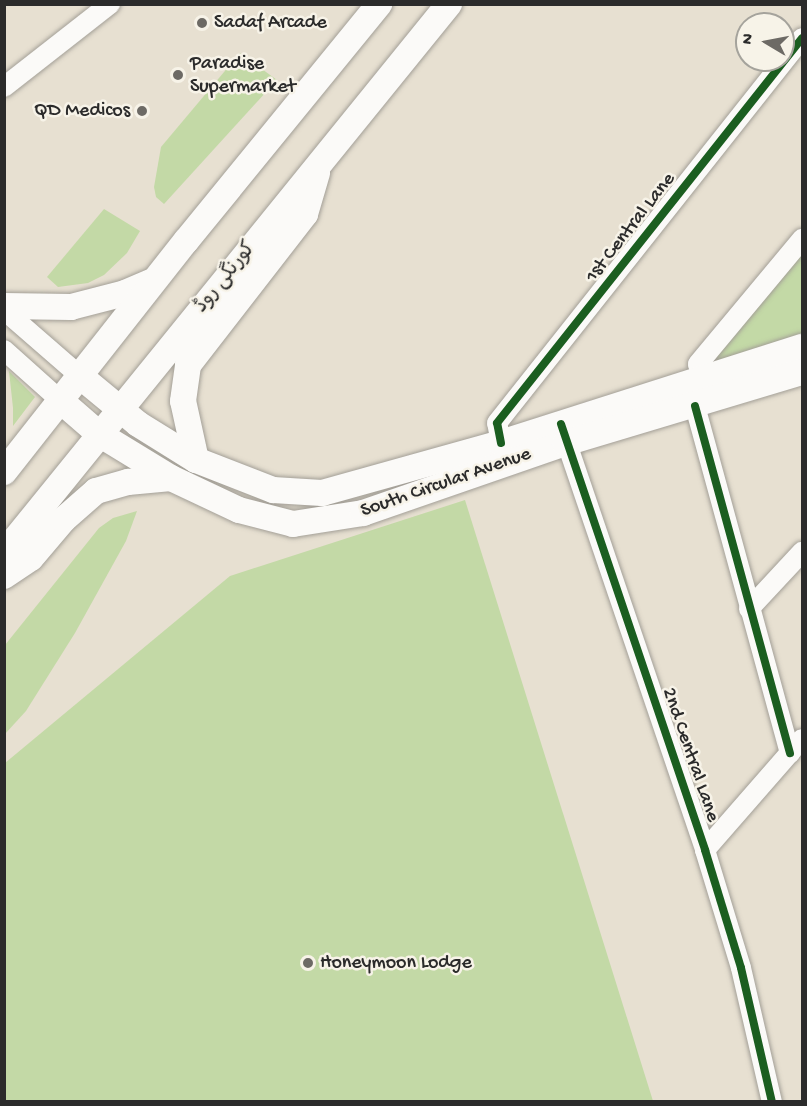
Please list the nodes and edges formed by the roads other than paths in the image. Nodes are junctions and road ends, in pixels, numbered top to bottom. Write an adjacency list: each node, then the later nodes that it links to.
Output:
1 (110, 4): 5 (street)
2 (379, 4): 8 (main road)
3 (449, 4): 6 (main road, کورنگی روڈ)
4 (802, 38): 20 (street, 1st Central Lane)
5 (4, 87)
6 (320, 162): 17 (main road, کورنگی روڈ); 21 (main road)
7 (802, 239): 14 (street)
8 (154, 280): 9 (main road); 13 (main road)
9 (4, 308): 13 (street)
10 (802, 347): 14 (main road, South Circular Avenue)
11 (4, 350): 15 (street)
12 (802, 372): 16 (main road, South Circular Avenue)
13 (80, 376): 15 (main road); 17 (main road, South Circular Avenue)
14 (702, 380): 19 (main road, South Circular Avenue)
15 (61, 400): 18 (main road, South Circular Avenue); 22 (main road)
16 (695, 406): 19 (main road, South Circular Avenue); 27 (street)
17 (119, 410): 18 (main road, کورنگی روڈ); 21 (main road, South Circular Avenue)
18 (99, 434): 23 (main road, South Circular Avenue); 25 (main road, کورنگی روڈ)
19 (563, 434): 20 (main road, South Circular Avenue); 23 (main road, South Circular Avenue); 29 (street, 2nd Central Lane)
20 (501, 443): 21 (main road, South Circular Avenue)
21 (196, 460)
22 (4, 472)
23 (171, 478): 26 (main road)
24 (802, 552): 27 (street)
25 (4, 553)
26 (4, 576)
27 (749, 609): 28 (street)
28 (796, 746): 29 (street)
29 (705, 850): 30 (street, 2nd Central Lane)
30 (772, 1101)

